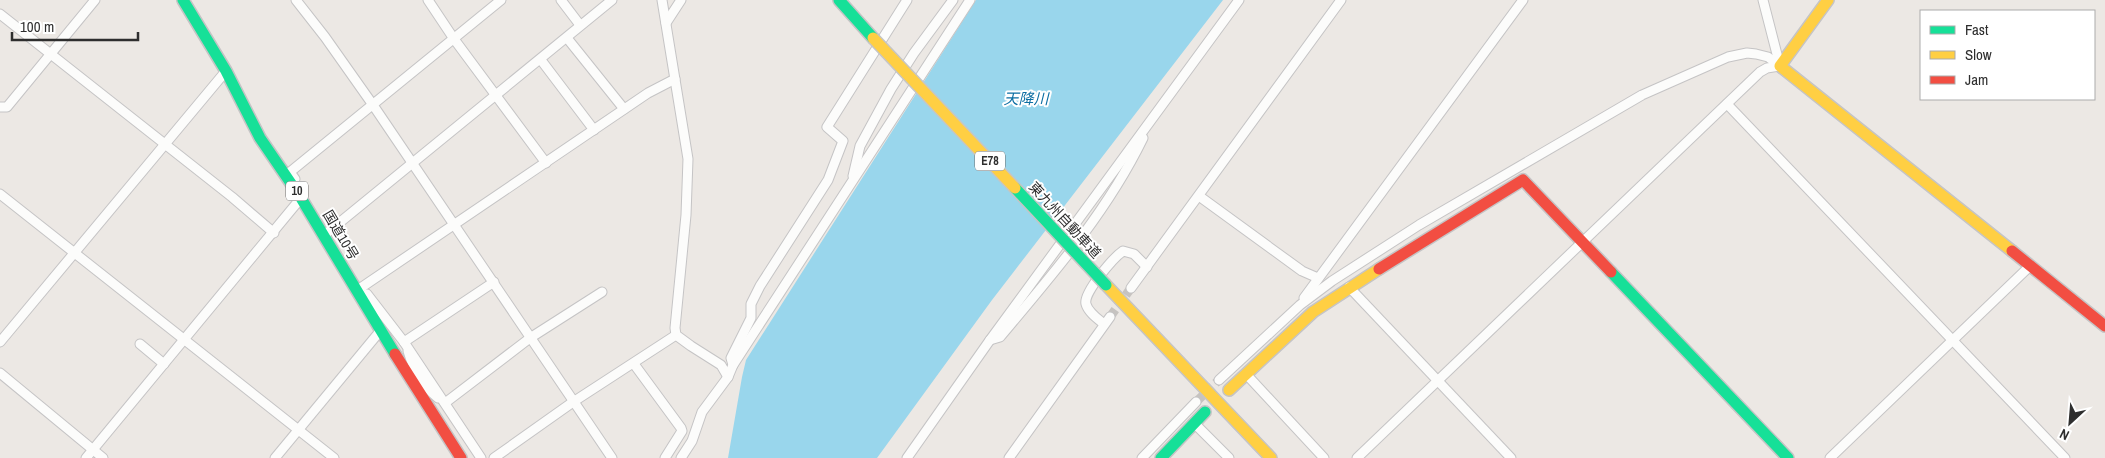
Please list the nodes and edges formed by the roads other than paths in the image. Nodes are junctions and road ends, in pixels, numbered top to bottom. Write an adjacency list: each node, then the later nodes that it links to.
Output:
1 (94, 0): 24 (street)
2 (183, 0): 27 (main road, 国道10号 / 10)
3 (296, 0): 31 (street)
4 (428, 0): 23 (street)
5 (501, 0): 23 (street)
6 (562, 0): 21 (street)
7 (612, 0): 21 (street)
8 (662, 0): 20 (street)
9 (681, 0): 20 (street)
10 (839, 0): 97 (main road, 東九州自動車道 / E78, bridge)
11 (907, 0): 69 (street)
12 (954, 0): 39 (street)
13 (970, 0): 39 (street)
14 (1239, 0): 34 (street)
15 (1341, 0): 41 (street)
16 (1523, 0): 50 (street)
17 (1764, 0): 26 (street)
18 (1828, 0): 26 (main road)
19 (0, 14): 24 (street)
20 (666, 23): 28 (street)
21 (580, 25): 22 (street)
22 (567, 38): 25 (street); 33 (street)
23 (454, 39): 29 (street); 31 (street)
24 (51, 54): 32 (street); 36 (street)
25 (540, 60): 29 (street); 35 (street)
26 (1780, 66): 30 (street); 48 (main road); 56 (street)
27 (226, 71): 36 (street); 42 (main road, 国道10号 / 10)
28 (675, 79): 33 (street); 59 (street)
29 (496, 94): 37 (street); 38 (street)
30 (1727, 104): 46 (street); 63 (street)
31 (373, 105): 37 (street); 44 (street)
32 (0, 107)
33 (624, 109): 35 (street)
34 (1150, 119): 62 (street); 62 (street)
35 (594, 130): 38 (street)
36 (163, 144): 45 (street); 47 (street)
37 (412, 163): 43 (street); 44 (street)
38 (546, 163): 43 (street)
39 (852, 184): 69 (street)
40 (0, 194): 47 (street)
41 (1199, 196): 49 (street); 50 (street)
42 (301, 198): 45 (street); 58 (main road, 国道10号 / 10)
43 (454, 224): 51 (street); 52 (street)
44 (328, 232): 52 (street)
45 (274, 233): 61 (street)
46 (1583, 243): 53 (main road); 75 (street); 101 (main road)
47 (74, 252): 61 (street); 64 (street)
48 (2030, 266): 57 (main road); 63 (street)
49 (1147, 267): 54 (street); 93 (street)
50 (1318, 278): 56 (street)
51 (494, 282): 60 (street); 65 (street)
52 (362, 287): 65 (street)
53 (1349, 287): 71 (main road); 75 (street)
54 (1131, 288)
55 (602, 292): 60 (street)
56 (1300, 305): 74 (street)
57 (2105, 326)
58 (381, 330): 73 (main road, 国道10号 / 10); 80 (street)
59 (676, 335): 68 (street); 72 (street)
60 (530, 338): 77 (street); 78 (street)
61 (185, 339): 67 (street); 80 (street)
62 (990, 340): 92 (street)
63 (1952, 341): 102 (street); 103 (street)
64 (0, 342)
65 (404, 342): 73 (street); 77 (street)
66 (140, 344): 67 (street)
67 (164, 364): 81 (street)
68 (634, 364): 78 (street); 90 (street)
69 (733, 366): 72 (street)
70 (0, 373): 81 (street)
71 (1246, 374): 76 (main road); 98 (street)
72 (728, 377): 91 (street)
73 (415, 380): 77 (street); 82 (main road, 国道10号 / 10)
74 (1219, 380)
75 (1438, 381): 99 (street); 100 (street)
76 (1229, 390)
77 (445, 402): 87 (street)
78 (573, 402): 88 (street); 89 (street)
79 (1201, 417): 94 (street); 95 (main road); 96 (street)
80 (298, 430): 85 (street); 86 (street)
81 (93, 450): 83 (street); 84 (street)
82 (459, 457)
83 (86, 458)
84 (103, 458)
85 (275, 458)
86 (334, 458)
87 (481, 458)
88 (494, 458)
89 (612, 458)
90 (665, 458)
91 (682, 458)
92 (907, 458)
93 (1010, 458)
94 (1142, 458)
95 (1161, 458)
96 (1229, 458)
97 (1271, 458)
98 (1324, 458)
99 (1357, 458)
100 (1511, 458)
101 (1788, 458)
102 (1830, 458)
103 (2065, 458)

